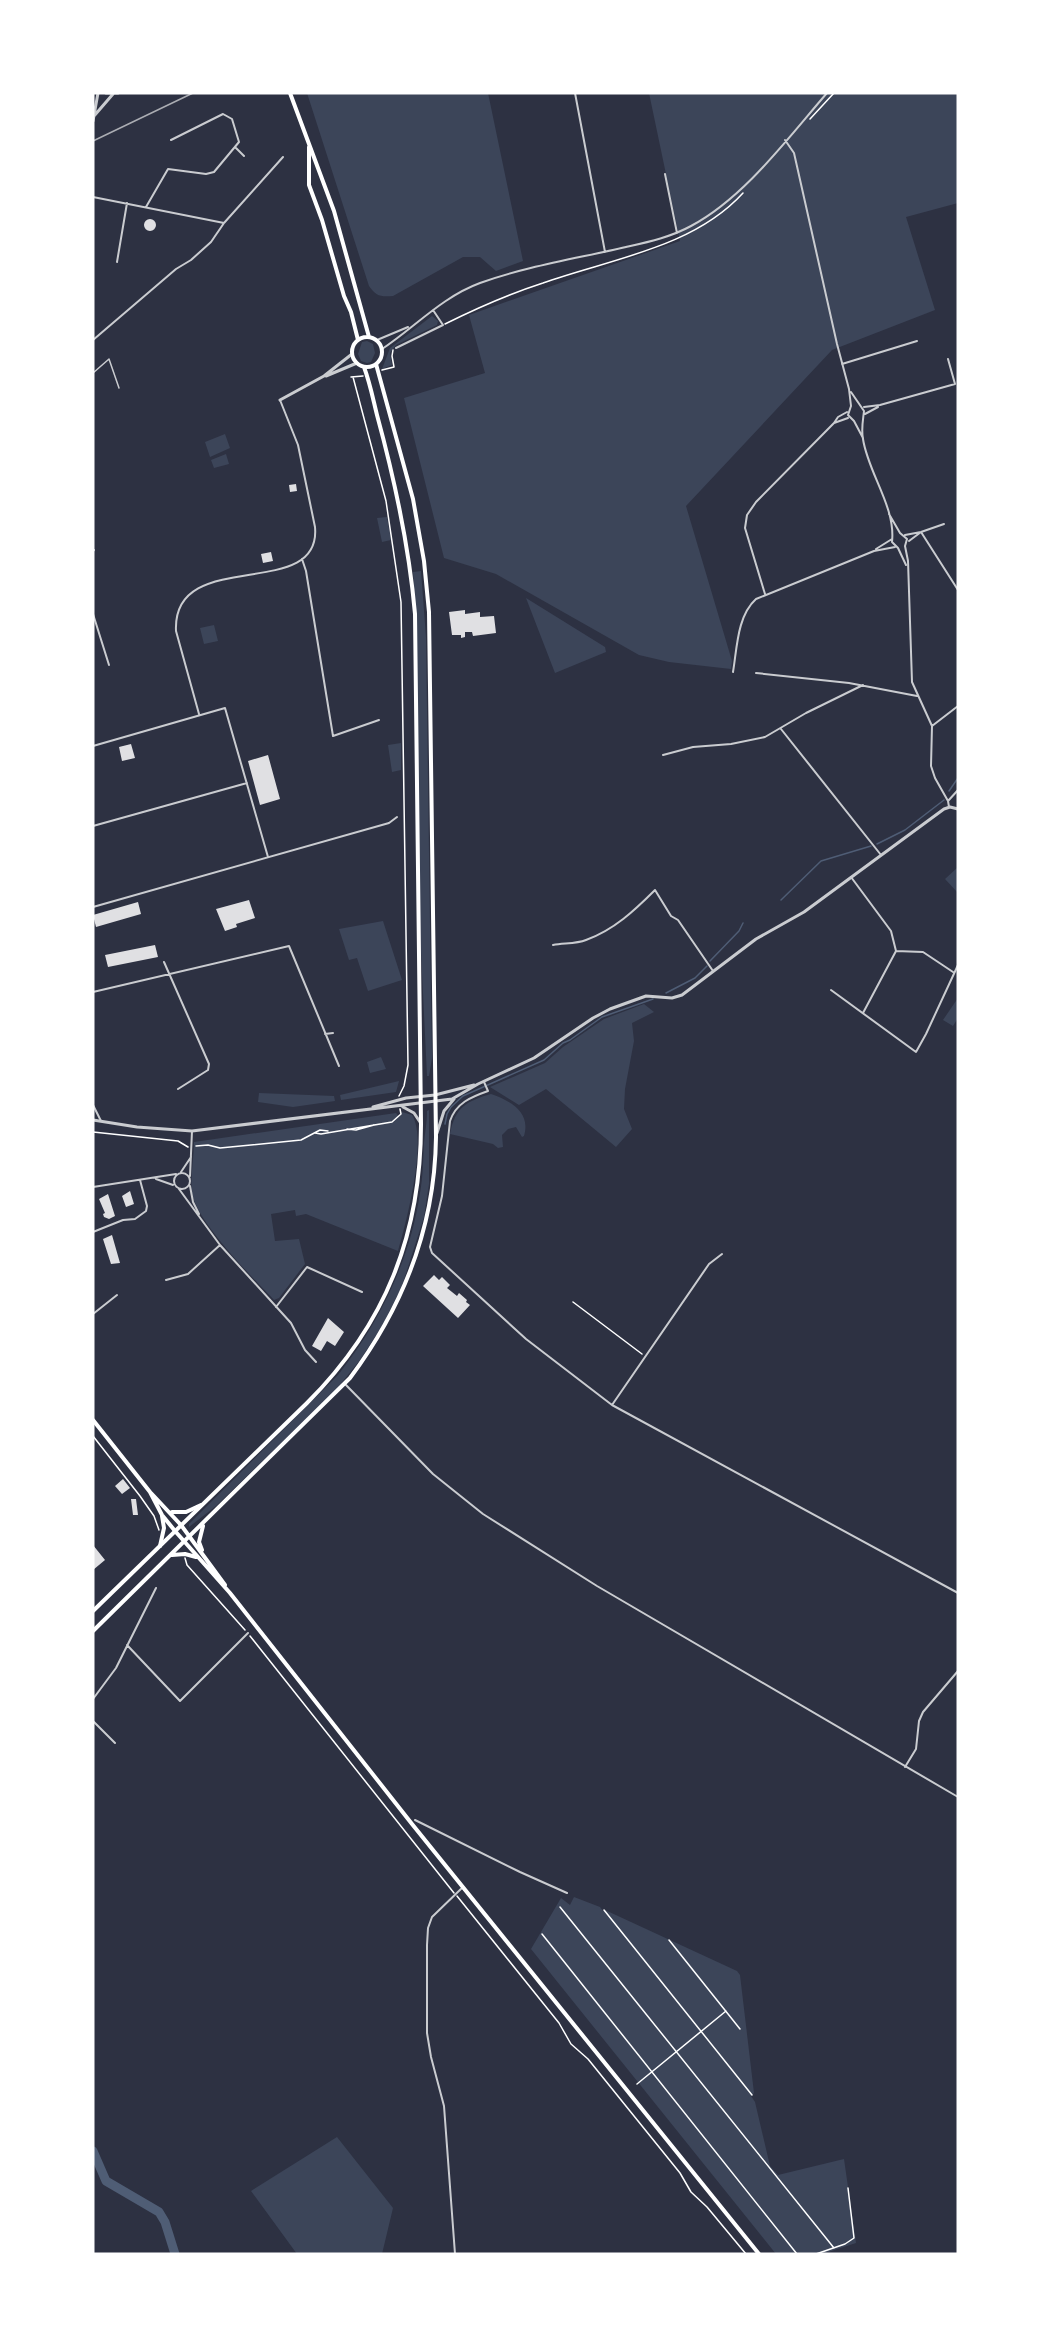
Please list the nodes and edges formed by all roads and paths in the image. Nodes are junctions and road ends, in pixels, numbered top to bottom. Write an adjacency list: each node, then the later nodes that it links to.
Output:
1 (98, 93): 9 (street)
2 (106, 93): 8 (street)
3 (118, 93): 8 (street)
4 (290, 93): 13 (main road)
5 (575, 93): 23 (street)
6 (827, 93): 12 (street)
7 (834, 93): 10 (path)
8 (114, 94): 9 (street)
9 (93, 118)
10 (805, 125)
11 (171, 140): 14 (street)
12 (785, 140): 22 (street); 38 (street)
13 (309, 143): 27 (main road); 29 (main road)
14 (236, 148): 15 (street); 20 (street)
15 (244, 156)
16 (283, 157): 21 (street)
17 (665, 174): 22 (street)
18 (93, 198): 19 (street)
19 (127, 203): 20 (street); 24 (street)
20 (146, 207): 21 (street)
21 (224, 223): 28 (street)
22 (677, 232): 23 (street)
23 (605, 252): 25 (street)
24 (117, 262)
25 (433, 309): 26 (street); 32 (street)
26 (411, 326): 30 (street); 33 (street)
27 (369, 337): 29 (main road); 30 (main road)
28 (93, 340)
29 (358, 340): 34 (main road)
30 (377, 340): 33 (main road)
31 (916, 341): 38 (street)
32 (396, 348)
33 (382, 349): 37 (main road)
34 (352, 354): 36 (main road); 41 (street)
35 (948, 359): 47 (street)
36 (357, 363): 39 (main road); 41 (street)
37 (376, 364): 39 (main road); 111 (main road)
38 (842, 364): 44 (street)
39 (364, 367): 112 (main road)
40 (93, 373): 43 (street)
41 (324, 376): 45 (street)
42 (352, 377): 114 (path)
43 (119, 388)
44 (849, 389): 46 (street); 48 (street)
45 (280, 400): 67 (street)
46 (858, 405): 48 (street); 49 (street)
47 (880, 405): 49 (street); 51 (street)
48 (850, 406): 50 (street)
49 (862, 408): 51 (street)
50 (847, 412): 52 (street); 55 (street)
51 (864, 415): 53 (street)
52 (849, 418): 54 (street); 55 (street)
53 (862, 419): 54 (street); 56 (street)
54 (854, 421): 56 (street)
55 (834, 423): 70 (street)
56 (863, 438): 57 (street)
57 (889, 514): 60 (street); 62 (street)
58 (944, 524): 59 (street)
59 (921, 532): 61 (street); 63 (street); 69 (street)
60 (900, 533): 61 (street); 62 (street)
61 (904, 535): 63 (street)
62 (892, 538): 65 (street); 66 (street)
63 (907, 542): 64 (street)
64 (905, 546): 65 (street); 68 (street)
65 (897, 548): 66 (street); 68 (street)
66 (874, 551): 70 (street)
67 (302, 559): 78 (street); 79 (street)
68 (907, 566): 76 (street)
69 (958, 590)
70 (765, 594): 73 (street)
71 (93, 616): 72 (street)
72 (109, 665)
73 (733, 672)
74 (756, 673): 75 (street)
75 (863, 685): 76 (street); 81 (street)
76 (918, 696): 80 (street)
77 (958, 706): 80 (street)
78 (199, 714): 82 (street); 84 (street)
79 (379, 720)
80 (932, 726): 86 (street)
81 (781, 729): 83 (street); 91 (street)
82 (93, 746)
83 (663, 755)
84 (247, 783): 90 (street); 92 (street)
85 (958, 790): 86 (street)
86 (948, 801): 87 (street)
87 (949, 807): 88 (street); 91 (street)
88 (958, 809)
89 (397, 817): 92 (street)
90 (93, 826)
91 (881, 855): 93 (street)
92 (267, 857): 94 (street)
93 (851, 877): 96 (street); 99 (street)
94 (93, 907)
95 (553, 945): 99 (street)
96 (897, 951): 100 (street); 104 (street)
97 (164, 962): 101 (street)
98 (958, 965): 100 (street)
99 (713, 971): 109 (street)
100 (954, 972): 104 (street)
101 (170, 974): 103 (street); 106 (street); 110 (street)
102 (831, 990): 104 (street)
103 (93, 992)
104 (863, 1013)
105 (333, 1032): 106 (street)
106 (325, 1034): 107 (street)
107 (339, 1066)
108 (478, 1084): 109 (street); 111 (street); 113 (street)
109 (485, 1085): 151 (street)
110 (178, 1089)
111 (435, 1095): 112 (street); 115 (main road)
112 (421, 1096): 114 (street); 116 (main road)
113 (455, 1098): 115 (street); 126 (street)
114 (399, 1100): 119 (street)
115 (435, 1102): 116 (street); 126 (main road)
116 (421, 1104): 118 (street); 123 (main road)
117 (93, 1105): 120 (street); 122 (street)
118 (401, 1106): 119 (street); 123 (street); 127 (path)
119 (371, 1108): 124 (street)
120 (93, 1114)
121 (93, 1120): 122 (street)
122 (102, 1122): 124 (street)
123 (421, 1124): 155 (main road)
124 (192, 1131): 127 (street)
125 (93, 1132): 127 (path)
126 (436, 1137): 150 (main road)
127 (191, 1147): 128 (street)
128 (191, 1157): 129 (street); 132 (street)
129 (180, 1172): 130 (street); 132 (street)
130 (176, 1174): 131 (street); 135 (street)
131 (153, 1178): 133 (street); 135 (street)
132 (190, 1178): 134 (street)
133 (140, 1180): 136 (street); 139 (street)
134 (189, 1185): 137 (street); 138 (street)
135 (175, 1186): 137 (street)
136 (93, 1187)
137 (179, 1189): 138 (street)
138 (200, 1217): 140 (street)
139 (93, 1232)
140 (220, 1245): 142 (street); 146 (street)
141 (722, 1254): 148 (street)
142 (166, 1280)
143 (362, 1292): 146 (street)
144 (117, 1295): 147 (street)
145 (573, 1302): 148 (path)
146 (276, 1307): 149 (street)
147 (93, 1314)
148 (645, 1357): 151 (street)
149 (316, 1362)
150 (345, 1384): 158 (main road); 180 (street)
151 (612, 1405): 171 (street)
152 (93, 1420): 154 (main road)
153 (93, 1436): 161 (path)
154 (150, 1492): 156 (main road); 157 (main road)
155 (202, 1504): 156 (main road); 159 (main road)
156 (171, 1511): 159 (main road)
157 (162, 1515): 160 (main road); 161 (main road)
158 (205, 1522): 162 (main road); 166 (main road)
159 (181, 1525): 160 (main road); 162 (main road)
160 (175, 1531): 163 (main road); 164 (main road)
161 (163, 1535): 164 (main road)
162 (190, 1536): 163 (main road); 166 (main road)
163 (184, 1542): 167 (main road); 168 (main road)
164 (160, 1546): 172 (main road)
165 (181, 1554): 167 (main road); 168 (main road); 174 (path)
166 (203, 1554): 170 (main road)
167 (171, 1555): 173 (main road)
168 (198, 1558): 170 (main road)
169 (156, 1588): 175 (street)
170 (230, 1593): 183 (main road)
171 (958, 1593)
172 (93, 1611)
173 (93, 1631)
174 (248, 1633): 175 (street); 185 (path)
175 (127, 1646): 177 (street)
176 (958, 1671): 180 (street)
177 (93, 1699)
178 (93, 1721): 179 (street)
179 (115, 1743)
180 (905, 1767): 181 (street)
181 (958, 1797)
182 (416, 1820): 184 (street)
183 (463, 1887): 185 (street); 201 (main road)
184 (567, 1893)
185 (455, 1894): 199 (street); 200 (path)
186 (560, 1907): 193 (path)
187 (604, 1910): 192 (path)
188 (542, 1934): 194 (path)
189 (669, 1940): 190 (path)
190 (726, 2011): 191 (path); 192 (path)
191 (740, 2029)
192 (701, 2030): 193 (path); 196 (path)
193 (676, 2051): 194 (path); 198 (path)
194 (651, 2071): 195 (path); 202 (path)
195 (637, 2084)
196 (752, 2095)
197 (848, 2188): 198 (path)
198 (834, 2248): 203 (path)
199 (454, 2254)
200 (747, 2254)
201 (759, 2254)
202 (797, 2254)
203 (816, 2254)

